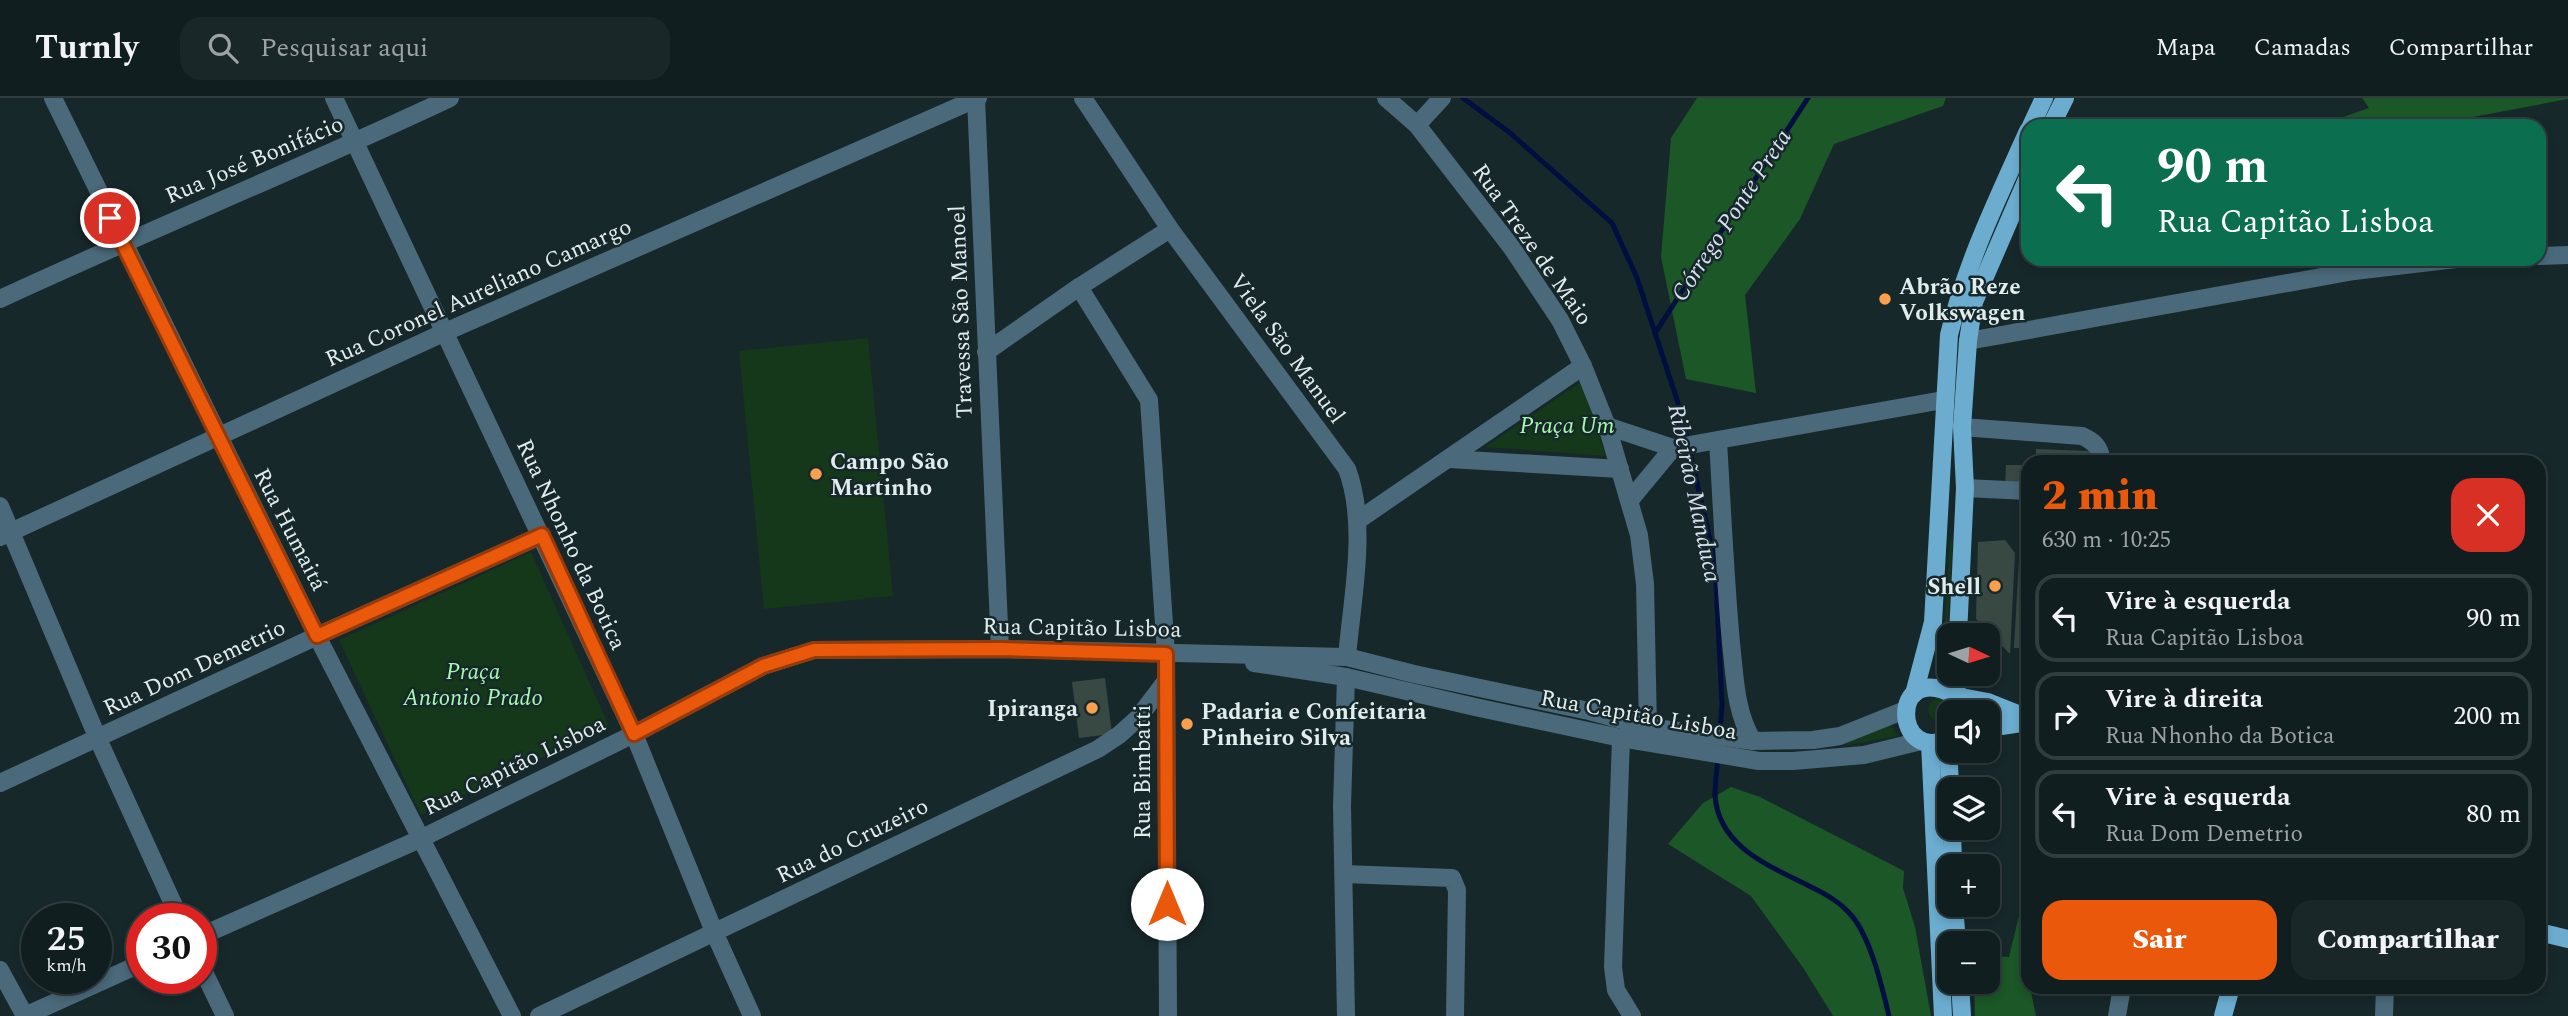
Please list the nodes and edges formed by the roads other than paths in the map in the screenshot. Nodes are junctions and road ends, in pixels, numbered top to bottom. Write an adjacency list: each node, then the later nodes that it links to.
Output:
1 (52, 98): 17 (street, Rua Humaitá)
2 (334, 98): 13 (street, Rua Nhonho da Botica)
3 (450, 98): 13 (street, Rua José Bonifácio)
4 (977, 98): 23 (street, Rua Coronel Aureliano Camargo); 25 (street, Travessa São Manoel)
5 (1083, 98): 16 (street, Viela São Manuel)
6 (1386, 98): 12 (street, Rua Treze de Maio)
7 (2044, 98): 10 (main road)
8 (2065, 98): 11 (main road)
9 (1440, 101): 12 (street)
10 (2034, 119)
11 (2054, 119)
12 (1418, 125): 26 (street, Rua Treze de Maio)
13 (354, 143): 17 (street, Rua José Bonifácio); 23 (street, Rua Nhonho da Botica)
14 (2021, 147): 27 (main road)
15 (2021, 193): 24 (main road)
16 (1170, 229): 21 (street); 40 (street, Viela São Manuel)
17 (122, 242): 22 (street, Rua José Bonifácio); 30 (street, Rua Humaitá)
18 (2568, 255): 19 (street)
19 (2546, 256)
20 (2396, 266): 24 (street)
21 (1079, 287): 25 (street); 46 (street, Rua Bimbatti)
22 (0, 299)
23 (443, 333): 30 (street, Rua Coronel Aureliano Camargo); 42 (street, Rua Nhonho da Botica)
24 (1968, 341): 29 (main road)
25 (986, 352): 45 (street, Travessa São Manoel)
26 (1583, 366): 28 (street, Rua Treze de Maio); 34 (street)
27 (1943, 400): 31 (street); 52 (main road)
28 (1607, 426): 32 (street); 35 (street, Rua Treze de Maio)
29 (1962, 427): 33 (street); 36 (main road)
30 (217, 437): 41 (street, Rua Coronel Aureliano Camargo); 44 (street, Rua Humaitá)
31 (1710, 442): 32 (street); 62 (street)
32 (1675, 448): 38 (street)
33 (2101, 455)
34 (1449, 459): 35 (street); 40 (street)
35 (1620, 469): 38 (street, Rua Treze de Maio)
36 (1965, 488): 37 (street); 43 (main road)
37 (2021, 491)
38 (1630, 500): 57 (street, Rua Treze de Maio)
39 (0, 506): 41 (street)
40 (1357, 521): 48 (street, Viela São Manuel)
41 (6, 534): 60 (street)
42 (542, 535): 44 (street, Rua Dom Demetrio); 58 (street, Rua Nhonho da Botica)
43 (1959, 623)
44 (317, 636): 60 (street, Rua Dom Demetrio); 67 (street, Rua Humaitá)
45 (1000, 649): 46 (street, Rua Capitão Lisboa); 58 (street, Rua Capitão Lisboa)
46 (1166, 654): 47 (street, Rua Capitão Lisboa); 50 (street, Rua Bimbatti)
47 (1227, 655): 48 (street, Rua Capitão Lisboa); 49 (street, Rua Capitão Lisboa)
48 (1347, 657): 57 (street, Rua Capitão Lisboa)
49 (1346, 677): 59 (street, Rua Capitão Lisboa); 68 (street)
50 (1166, 681): 71 (street, Rua do Cruzeiro); 86 (street, Rua Bimbatti)
51 (1954, 700): 52 (main road)
52 (1910, 702): 62 (street, Rua Capitão Lisboa); 64 (main road)
53 (2000, 707): 54 (main road)
54 (2021, 717)
55 (2021, 721): 56 (main road)
56 (2000, 726)
57 (1648, 727): 63 (street, Rua Capitão Lisboa)
58 (634, 734): 67 (street, Rua Capitão Lisboa); 71 (street, Rua Nhonho da Botica)
59 (1620, 738): 63 (street, Rua Capitão Lisboa); 89 (street)
60 (98, 739): 66 (street, Rua Dom Demetrio); 69 (street)
61 (1937, 740): 64 (main road)
62 (1753, 741): 65 (street, Rua Capitão Lisboa)
63 (1691, 742): 65 (street, Rua Capitão Lisboa)
64 (1926, 742): 65 (street, Rua Capitão Lisboa); 90 (main road)
65 (1731, 748)
66 (0, 783)
67 (420, 839): 70 (street, Rua Capitão Lisboa); 83 (street, Rua Humaitá)
68 (1344, 874): 87 (street); 88 (street)
69 (173, 903)
70 (217, 929)
71 (715, 934): 84 (street, Rua do Cruzeiro); 85 (street, Rua Nhonho da Botica)
72 (2546, 934): 73 (main road)
73 (2568, 939)
74 (0, 970): 81 (street)
75 (126, 970): 81 (street)
76 (214, 994): 82 (street)
77 (1960, 994): 91 (main road)
78 (2121, 994): 92 (street)
79 (2229, 994): 93 (main road)
80 (2385, 994): 94 (street)
81 (25, 1016)
82 (225, 1016)
83 (512, 1016)
84 (539, 1016)
85 (752, 1016)
86 (1168, 1016)
87 (1346, 1016)
88 (1455, 1016)
89 (1632, 1016)
90 (1943, 1016)
91 (1962, 1016)
92 (2117, 1016)
93 (2223, 1016)
94 (2384, 1016)

